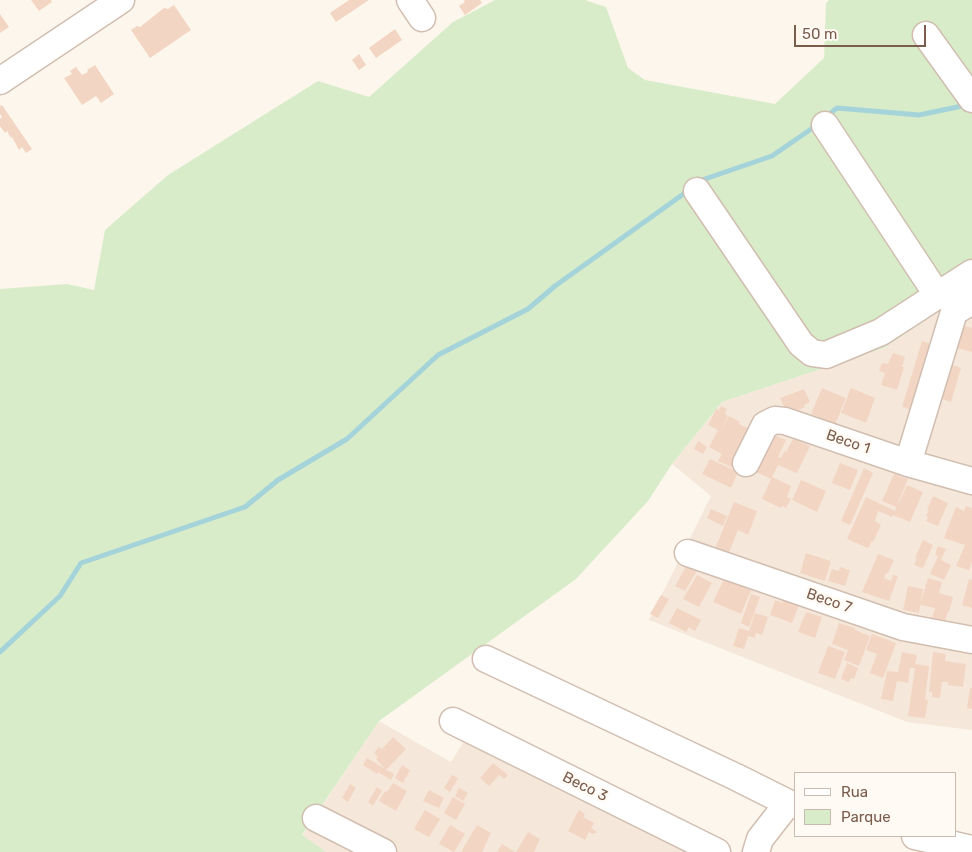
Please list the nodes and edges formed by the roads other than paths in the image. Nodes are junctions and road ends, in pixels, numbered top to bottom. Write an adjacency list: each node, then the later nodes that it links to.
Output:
1 (121, 0): 3 (street)
2 (926, 35): 4 (street)
3 (0, 81)
4 (972, 99)
5 (825, 125): 8 (street)
6 (697, 191): 8 (street)
7 (972, 273): 8 (street)
8 (938, 296)
9 (972, 301): 11 (street)
10 (746, 463): 11 (street, Beco 1)
11 (908, 463): 12 (street, Beco 1)
12 (972, 481)
13 (688, 553): 14 (street, Beco 7)
14 (972, 640)
15 (486, 659): 17 (street)
16 (453, 721): 22 (street, Beco 3)
17 (792, 804): 23 (street)
18 (316, 818): 21 (street)
19 (919, 837): 20 (street)
20 (972, 849)
21 (383, 852)
22 (717, 852)
23 (756, 852)

